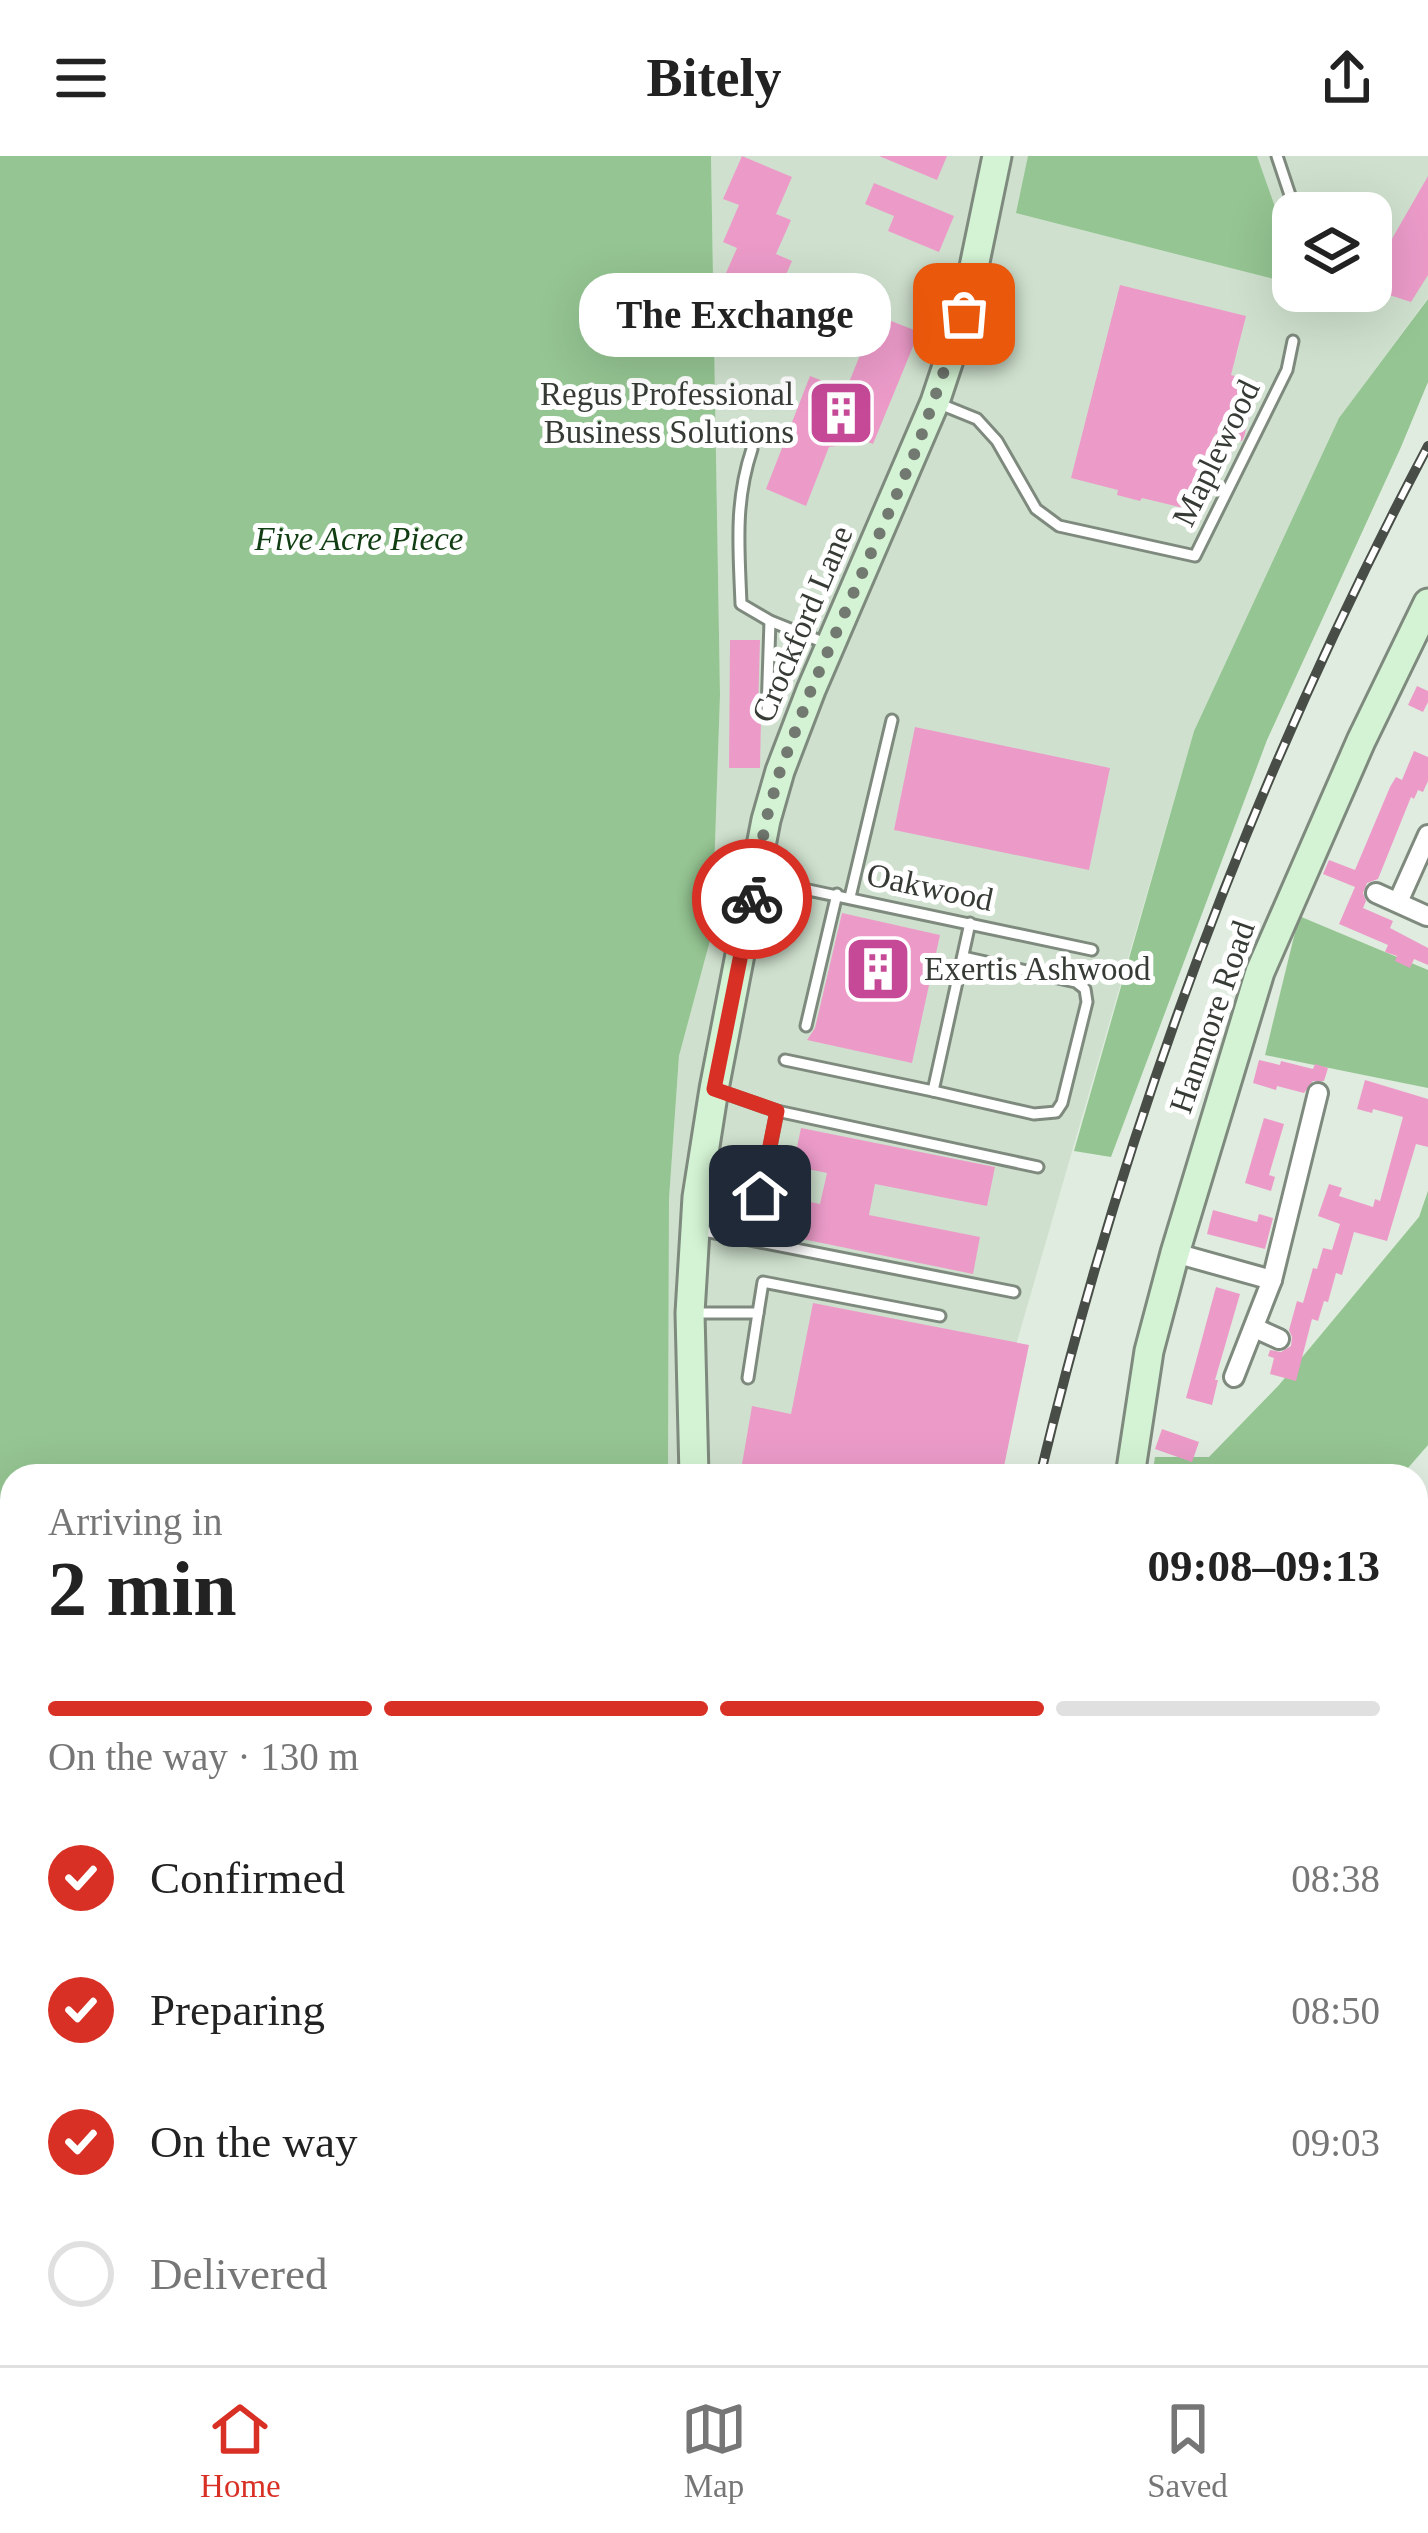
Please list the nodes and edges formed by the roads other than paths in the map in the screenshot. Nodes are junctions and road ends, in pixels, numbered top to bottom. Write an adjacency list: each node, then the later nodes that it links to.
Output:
1 (1276, 156): 3 (lane)
2 (994, 160): 5 (street, Crockford Lane)
3 (1289, 192)
4 (1294, 341): 5 (lane, Maplewood)
5 (935, 402): 9 (street, Crockford Lane)
6 (752, 449): 8 (lane)
7 (1428, 603): 10 (street, Hanmore Road)
8 (770, 621): 9 (lane); 11 (lane)
9 (830, 645): 14 (street, Crockford Lane)
10 (1418, 647): 32 (street, Hanmore Road)
11 (767, 712)
12 (892, 720): 17 (lane)
13 (1428, 835): 18 (street)
14 (755, 879): 16 (lane, Oakwood); 25 (street, Crockford Lane)
15 (1376, 893): 18 (street)
16 (836, 894): 17 (lane, Oakwood); 23 (lane)
17 (850, 897): 20 (lane, Oakwood)
18 (1398, 902): 19 (street)
19 (1426, 916)
20 (970, 923): 21 (lane, Oakwood); 22 (lane)
21 (1092, 950)
22 (963, 957): 26 (lane); 26 (lane)
23 (806, 1026)
24 (784, 1060): 26 (lane)
25 (714, 1089): 28 (lane); 30 (street, Crockford Lane)
26 (933, 1091)
27 (1318, 1093): 33 (street)
28 (777, 1111): 29 (lane); 31 (lane)
29 (1038, 1167)
30 (694, 1229): 31 (lane); 36 (street, Crockford Lane)
31 (752, 1239): 34 (lane)
32 (1174, 1253): 33 (street); 43 (street, Hanmore Road)
33 (1272, 1280): 38 (street)
34 (1014, 1292)
35 (758, 1312): 36 (lane); 37 (lane); 40 (lane)
36 (690, 1313): 42 (street, Crockford Lane)
37 (940, 1316)
38 (1255, 1328): 39 (street); 41 (street)
39 (1279, 1339)
40 (748, 1378)
41 (1234, 1378)
42 (694, 1464)
43 (1132, 1464)

